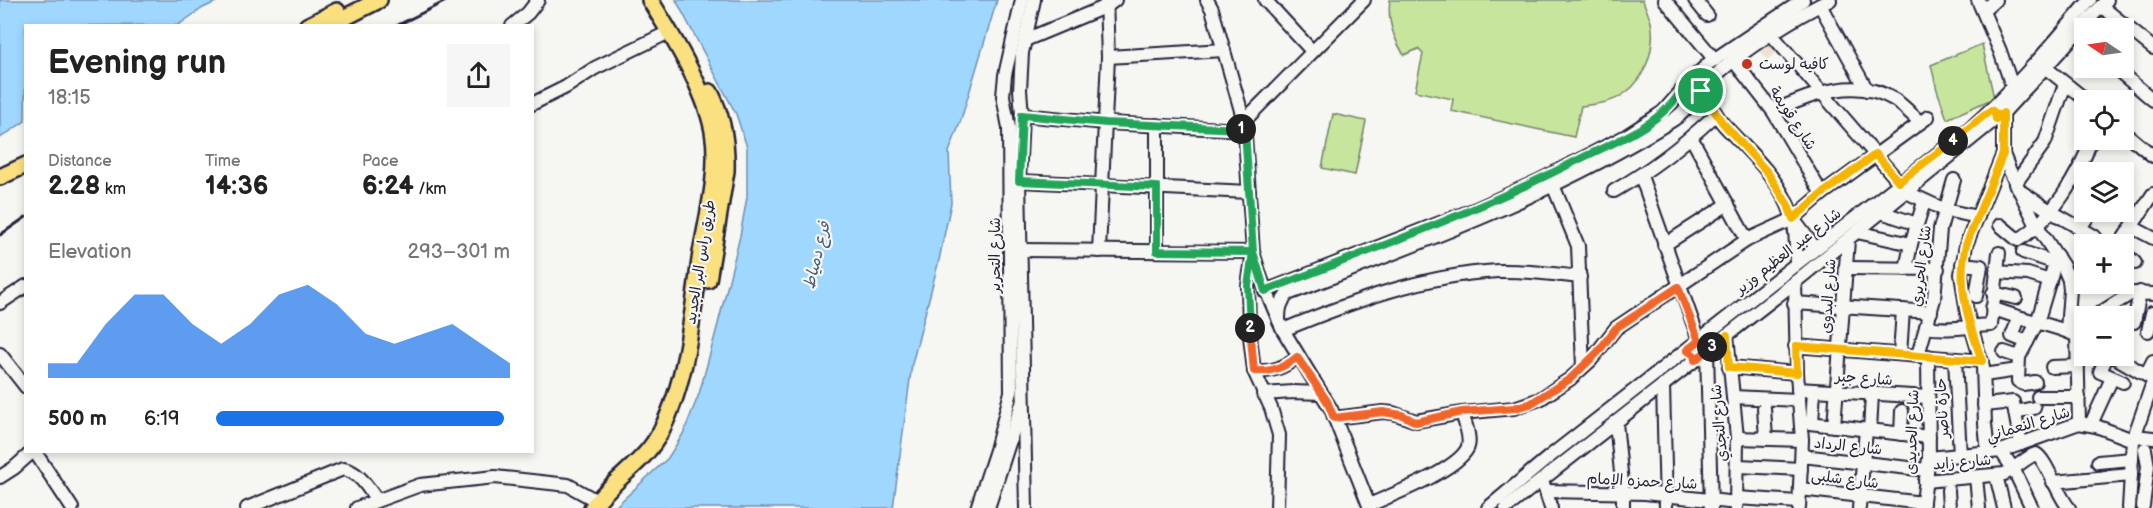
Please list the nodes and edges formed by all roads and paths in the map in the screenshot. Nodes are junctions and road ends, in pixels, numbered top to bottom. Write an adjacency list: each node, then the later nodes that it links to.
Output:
1 (358, 0): 21 (main road)
2 (379, 0): 22 (main road)
3 (538, 0): 23 (street)
4 (650, 0): 24 (main road, طريق راس البر الجديد)
5 (661, 0): 120 (main road, طريق راس البر الجديد)
6 (1022, 0): 35 (street, شارع التحرير)
7 (1035, 0): 26 (street, شارع التحرير)
8 (1207, 0): 29 (street)
9 (1265, 0): 30 (street)
10 (1364, 0): 30 (street)
11 (1695, 0): 19 (street)
12 (1995, 0): 18 (street)
13 (1667, 1): 32 (street)
14 (1800, 1): 32 (street)
15 (1109, 2): 26 (street); 31 (street)
16 (1824, 2): 25 (street); 40 (street)
17 (2099, 2): 20 (street, شارع عبد العظيم وزير); 28 (street); 49 (street, شارع عبد العظيم وزير)
18 (1981, 5): 49 (street)
19 (1707, 15)
20 (2091, 18)
21 (311, 24)
22 (332, 24)
23 (514, 24)
24 (669, 33): 48 (street); 120 (main road, طريق راس البر الجديد)
25 (1772, 35): 33 (street); 43 (street)
26 (1025, 40): 36 (street, شارع التحرير)
27 (2074, 43): 34 (street, شارع عبد العظيم وزير)
28 (2153, 48)
29 (1224, 50): 31 (street); 56 (street)
30 (1312, 51): 56 (street)
31 (1108, 57): 54 (street)
32 (1715, 60): 38 (street)
33 (1734, 61): 41 (street); 51 (street, شارع قويمة)
34 (2046, 68): 39 (street); 49 (street, شارع عبد العظيم وزير)
35 (1006, 70): 36 (street); 47 (street, شارع التحرير)
36 (1021, 70): 45 (street, شارع التحرير)
37 (2127, 78): 46 (street)
38 (1690, 81): 41 (street); 44 (street)
39 (2065, 84): 42 (street); 72 (street)
40 (1867, 90): 43 (street); 59 (street)
41 (1701, 91): 50 (street); 53 (street)
42 (2074, 91)
43 (1822, 92): 51 (street); 59 (street)
44 (1679, 93): 50 (street); 121 (street)
45 (1021, 100): 47 (street); 52 (street, شارع التحرير)
46 (2153, 100)
47 (1004, 101): 242 (street, شارع التحرير)
48 (534, 103)
49 (2003, 105): 60 (street); 71 (street, شارع عبد العظيم وزير)
50 (1690, 106): 53 (street); 69 (street)
51 (1773, 111): 77 (street, شارع قويمة)
52 (1022, 115): 54 (street); 67 (street, شارع التحرير)
53 (1717, 120): 57 (street); 85 (street)
54 (1106, 123): 55 (street); 68 (street)
55 (1157, 125): 56 (street); 70 (street)
56 (1244, 125): 75 (street)
57 (1691, 137): 63 (street); 80 (street)
58 (2134, 140): 61 (street)
59 (1876, 154): 71 (street); 77 (street)
60 (2003, 154): 72 (street); 84 (street)
61 (2153, 156)
62 (24, 166): 64 (main road)
63 (1641, 176): 76 (street); 98 (street)
64 (0, 177)
65 (24, 177): 74 (main road)
66 (1954, 180): 81 (street, شارع الحريري)
67 (1019, 181): 68 (street); 100 (street, شارع التحرير)
68 (1103, 184): 70 (street); 101 (street)
69 (1553, 185): 113 (street); 136 (street)
70 (1157, 187): 75 (street); 102 (street)
71 (1903, 187): 79 (street); 83 (street, شارع عبد العظيم وزير); 99 (street, شارع عبد العظيم وزير)
72 (2017, 187): 82 (street); 90 (street)
73 (2074, 187): 82 (street)
74 (0, 188)
75 (1249, 192): 103 (street)
76 (1614, 192)
77 (1822, 194): 85 (street)
78 (2153, 194): 87 (street)
79 (1924, 202): 81 (street); 88 (street)
80 (1728, 204): 96 (street); 98 (street)
81 (1945, 210): 84 (street); 111 (street, شارع الحريري)
82 (2050, 211): 90 (street); 91 (street)
83 (1881, 212): 88 (street); 94 (street, شارع عبد العظيم وزير)
84 (1978, 217): 108 (street)
85 (1793, 219): 96 (street); 99 (street); 107 (street)
86 (2084, 222): 91 (street)
87 (2135, 222): 93 (street); 95 (street)
88 (1917, 224): 97 (street)
89 (2000, 225): 90 (street)
90 (2037, 226): 106 (street)
91 (2079, 229): 92 (street)
92 (2089, 234)
93 (2127, 234)
94 (1852, 236): 97 (street); 109 (street, شارع البدوى); 117 (street, شارع عبد العظيم وزير)
95 (2153, 238)
96 (1747, 240): 119 (street)
97 (1911, 244): 110 (street)
98 (1664, 245): 119 (street)
99 (1815, 248): 107 (street, شارع عبد العظيم وزير)
100 (1021, 250): 101 (street); 182 (street, شارع التحرير)
101 (1099, 251): 102 (street)
102 (1157, 251): 103 (street)
103 (1253, 252): 121 (street); 165 (street)
104 (2023, 252): 106 (street)
105 (1999, 253): 112 (street)
106 (2056, 259): 114 (street); 116 (street)
107 (1797, 262): 144 (street, شارع عبد العظيم وزير)
108 (1962, 264): 124 (street); 137 (street)
109 (1845, 268): 110 (street); 128 (street, شارع البدوى)
110 (1906, 268): 111 (street)
111 (1938, 269): 132 (street, شارع الحريري)
112 (1995, 272): 116 (street); 122 (street)
113 (1580, 277): 136 (street); 160 (street)
114 (2069, 280): 115 (street); 138 (street)
115 (2074, 280)
116 (2050, 281): 135 (street)
117 (1795, 282): 127 (street); 141 (street, شارع عبد العظيم وزير)
118 (24, 287): 126 (street)
119 (1678, 287): 144 (street); 160 (street)
120 (701, 289): 236 (main road, طريق راس البر الجديد)
121 (1265, 291): 136 (street)
122 (1993, 293): 125 (street); 130 (street)
123 (2150, 293): 129 (street); 140 (street)
124 (1976, 296)
125 (2016, 298)
126 (0, 303)
127 (1794, 303): 128 (street); 145 (street)
128 (1842, 306): 131 (street); 146 (street, شارع البدوى)
129 (2111, 306)
130 (1992, 308): 134 (street); 137 (street)
131 (1903, 310): 132 (street); 149 (street)
132 (1931, 312): 139 (street, شارع الحريري)
133 (2151, 314): 140 (street)
134 (2019, 318): 135 (street); 143 (street)
135 (2037, 323): 142 (street); 143 (street)
136 (1281, 325): 152 (street)
137 (1971, 325): 139 (street); 155 (street)
138 (2074, 326)
139 (1926, 327): 151 (street, شارع الحريري)
140 (2144, 328)
141 (1727, 335): 144 (street, شارع عبد العظيم وزير); 161 (street, شارع النجدي)
142 (2074, 335)
143 (2027, 342): 153 (street)
144 (1703, 346): 150 (street, شارع عبد العظيم وزير); 231 (street)
145 (1796, 346): 146 (street); 166 (street)
146 (1840, 349): 149 (street); 174 (street, شارع البدوى)
147 (2004, 352): 153 (street)
148 (0, 354): 171 (street)
149 (1895, 354): 151 (street); 162 (street)
150 (1691, 355): 172 (street, شارع عبد العظيم وزير); 201 (street, شارع عبد العظيم وزير)
151 (1923, 356): 154 (street); 181 (street, شارع الحديدى)
152 (1297, 357): 165 (street); 175 (street)
153 (2019, 357): 164 (street)
154 (1955, 359): 155 (street); 207 (street, حارة ناصر)
155 (1982, 361): 167 (street)
156 (2153, 361): 168 (street)
157 (2078, 366): 163 (street); 180 (street)
158 (2103, 366): 169 (street)
159 (2130, 366): 168 (street)
160 (1583, 367): 186 (street)
161 (1729, 367): 166 (street); 179 (street, شارع النجدي)
162 (1889, 367)
163 (2052, 368)
164 (2018, 370): 167 (street); 170 (street)
165 (1254, 371): 176 (street)
166 (1797, 373): 177 (street)
167 (1984, 375): 183 (street)
168 (2148, 377): 169 (street); 197 (street)
169 (2123, 381): 191 (street)
170 (2035, 382)
171 (24, 384)
172 (1663, 385): 189 (street, شارع عبد العظيم وزير); 228 (street)
173 (1814, 390): 174 (street, شارع جبر); 177 (street, شارع جبر); 190 (street)
174 (1837, 391): 178 (street, شارع جبر); 192 (street, شارع البدوى)
175 (1321, 393): 176 (street); 188 (street)
176 (1263, 394): 245 (street)
177 (1798, 394): 179 (street, شارع جبر); 190 (street)
178 (1872, 394): 181 (street, شارع جبر); 193 (street)
179 (1733, 397): 196 (street, شارع النجدي)
180 (2079, 397): 187 (street); 191 (street)
181 (1928, 398): 195 (street, شارع الحديدى)
182 (1024, 399): 243 (street, شارع التحرير); 244 (street, شارع التحرير)
183 (1984, 405): 187 (street); 206 (street)
184 (1764, 408): 198 (street)
185 (1902, 411): 194 (street)
186 (1462, 412): 188 (street); 237 (street)
187 (2016, 412): 200 (street)
188 (1334, 418): 237 (street)
189 (1616, 422): 209 (street, شارع عبد العظيم وزير); 226 (street)
190 (1806, 423): 192 (street); 199 (street)
191 (2085, 424): 197 (street, شارع النعماني); 200 (street, شارع النعماني)
192 (1834, 426): 193 (street)
193 (1868, 430): 194 (street); 213 (street)
194 (1901, 434): 195 (street)
195 (1929, 437): 216 (street, شارع الحديدى)
196 (1737, 438): 198 (street); 214 (street, شارع النجدي)
197 (2134, 438): 203 (street, شارع النعماني); 210 (street)
198 (1766, 439): 199 (street)
199 (1802, 440): 211 (street)
200 (2021, 444): 202 (street, شارع النعماني)
201 (1564, 446): 208 (street, شارع عبد العظيم وزير); 209 (street)
202 (2001, 451): 206 (street, شارع النعماني); 217 (street)
203 (2150, 452): 238 (street)
204 (32, 453): 220 (street)
205 (34, 453): 239 (street)
206 (1988, 453): 207 (street, شارع النعماني)
207 (1959, 456): 216 (street, شارع النعماني)
208 (1549, 457): 215 (street); 246 (street, شارع عبد العظيم وزير)
209 (1572, 457): 215 (street, شارع عبد العظيم وزير)
210 (2132, 459): 212 (street); 219 (street)
211 (1802, 462): 213 (street, شارع الرداد); 214 (street, شارع الرداد); 224 (street)
212 (2098, 462)
213 (1863, 463): 216 (street, شارع الرداد); 229 (street)
214 (1738, 466): 230 (street, شارع النجدي)
215 (1557, 468): 223 (street, شارع عبد العظيم وزير)
216 (1927, 470): 221 (street, شارع زايد); 234 (street, شارع الحديدى)
217 (2014, 470): 218 (street, شارع زايد); 222 (street, شارع زايد); 253 (street)
218 (1996, 475): 221 (street, شارع زايد); 252 (street)
219 (2131, 475): 222 (street); 235 (street)
220 (0, 477)
221 (1976, 477): 251 (street)
222 (2053, 482): 254 (street)
223 (1544, 486): 226 (street, شارع حمزه الإمام); 247 (street, شارع عبد العظيم وزير); 248 (street)
224 (1800, 489): 229 (street, شارع شلبى); 233 (street)
225 (1948, 490): 250 (street)
226 (1623, 493): 228 (street, شارع حمزه الإمام); 249 (street)
227 (377, 500): 236 (street); 240 (street); 241 (street)
228 (1667, 502): 231 (street, شارع حمزه الإمام)
229 (1859, 502): 234 (street, شارع شلبى)
230 (1737, 503): 231 (street, شارع حمزه الإمام); 232 (street, شارع حمزه الإمام)
231 (1712, 504)
232 (1765, 504): 233 (street, شارع حمزه الإمام)
233 (1799, 505)
234 (1923, 505)
235 (2129, 505): 238 (street)
236 (598, 506)
237 (1370, 507)
238 (2148, 507)
239 (72, 508)
240 (247, 508)
241 (357, 508)
242 (977, 508)
243 (988, 508)
244 (1026, 508)
245 (1277, 508)
246 (1488, 508)
247 (1506, 508)
248 (1551, 508)
249 (1623, 508)
250 (1950, 508)
251 (1979, 508)
252 (2004, 508)
253 (2032, 508)
254 (2069, 508)

